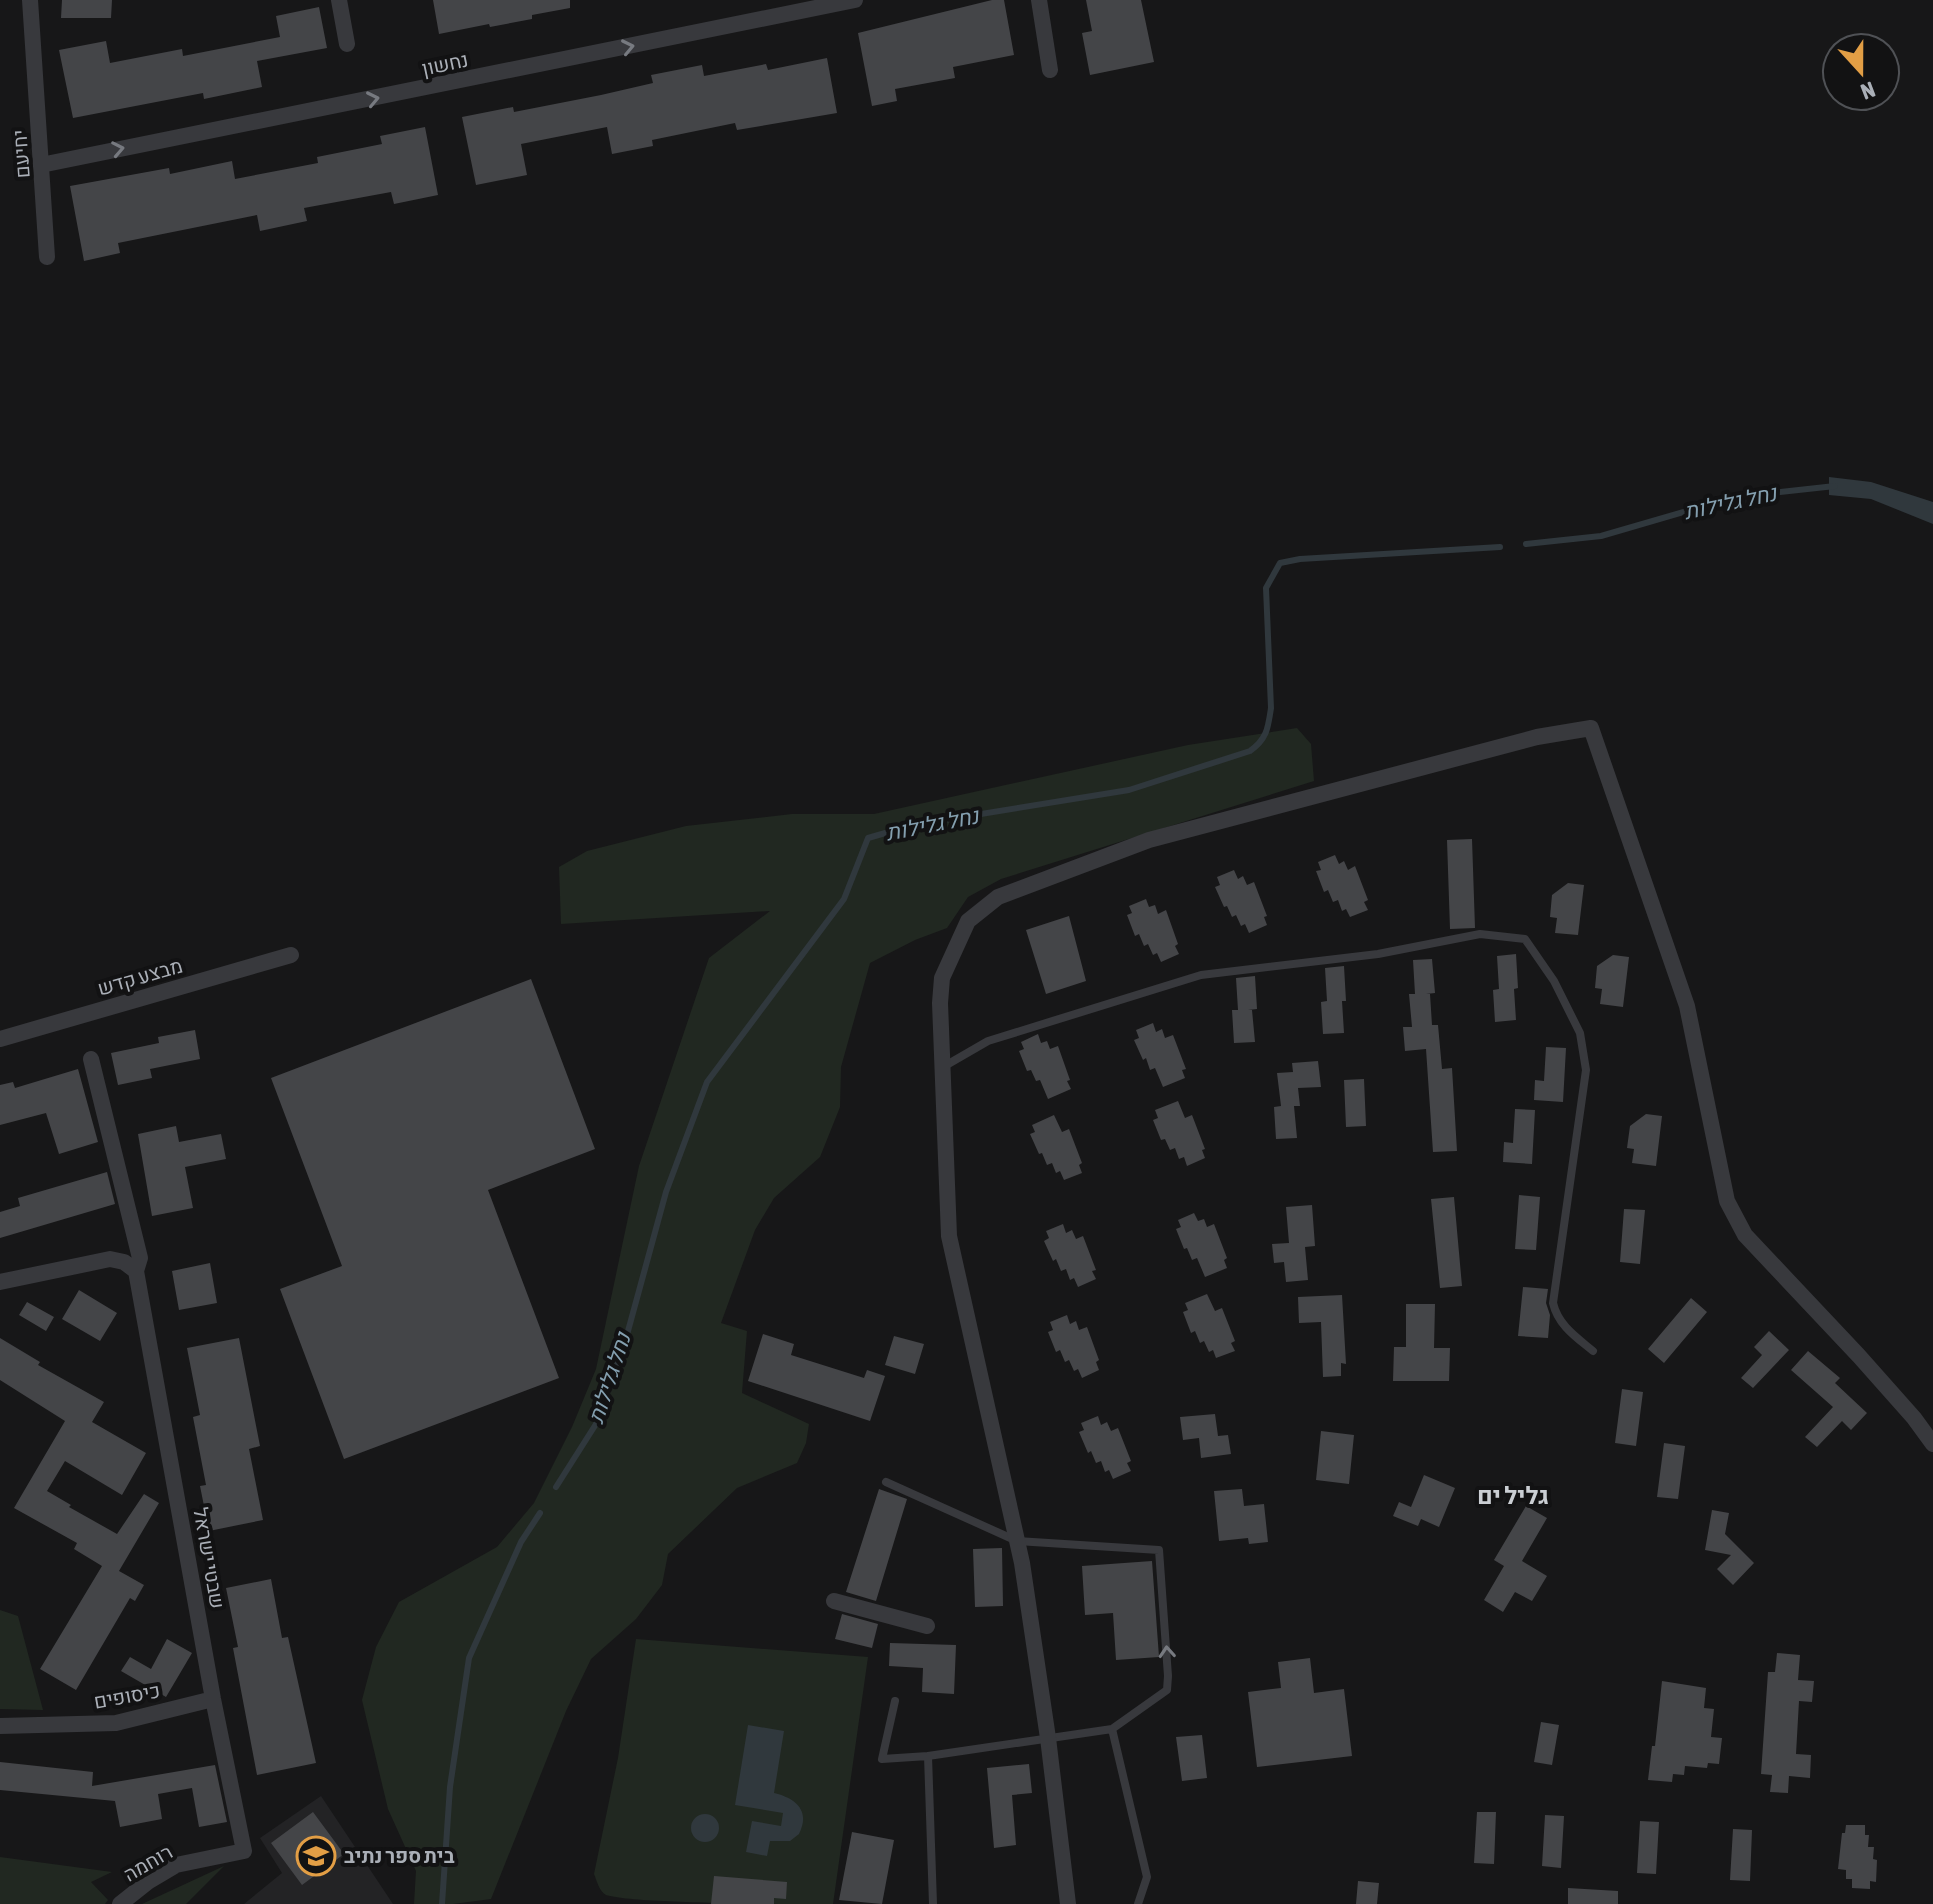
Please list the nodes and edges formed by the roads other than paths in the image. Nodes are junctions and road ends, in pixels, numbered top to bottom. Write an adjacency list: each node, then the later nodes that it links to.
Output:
1 (30, 0): 7 (street, יחיעם)
2 (339, 0): 5 (street)
3 (855, 0): 7 (street, נחשון, one-way to 3)
4 (1039, 0): 6 (street)
5 (347, 44)
6 (1050, 70)
7 (41, 165): 8 (street, יחיעם)
8 (47, 257)
9 (291, 955): 10 (street, מבצע קדש)
10 (0, 1039)
11 (91, 1059): 13 (street, שבטי ישראל)
12 (942, 1067): 15 (lane); 16 (street); 18 (street)
13 (136, 1271): 14 (street); 21 (street, שבטי ישראל)
14 (0, 1282)
15 (1593, 1351)
16 (1933, 1444)
17 (886, 1482): 18 (lane)
18 (1017, 1541): 24 (lane, one-way to 18); 25 (street)
19 (834, 1601): 20 (street)
20 (927, 1626)
21 (213, 1699): 23 (street, כיסופים); 27 (street, שבטי ישראל)
22 (895, 1701): 26 (lane)
23 (0, 1726)
24 (1112, 1729): 25 (lane); 31 (lane)
25 (1048, 1738): 26 (lane); 30 (street)
26 (928, 1756): 29 (lane)
27 (244, 1851): 28 (street, רוחמה)
28 (120, 1904)
29 (933, 1904)
30 (1068, 1904)
31 (1138, 1904)

